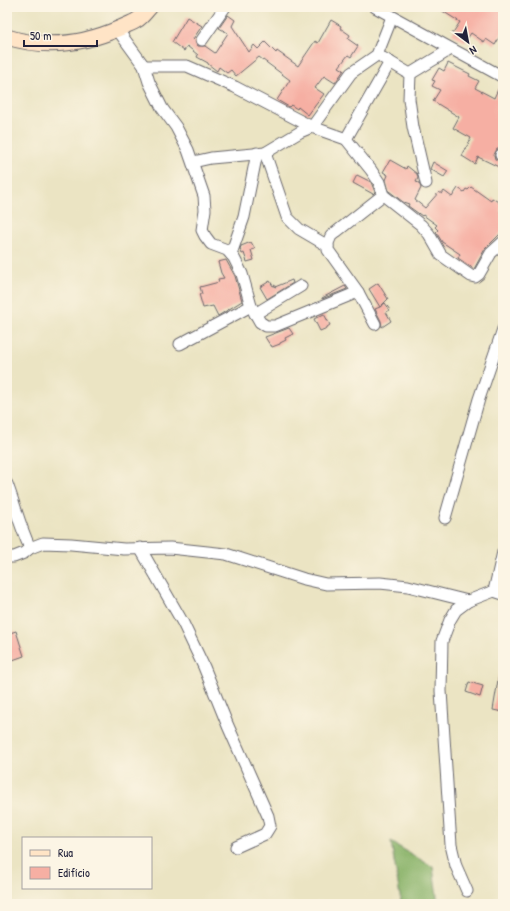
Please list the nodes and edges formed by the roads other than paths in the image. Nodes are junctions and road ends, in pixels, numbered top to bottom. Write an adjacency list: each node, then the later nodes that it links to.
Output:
1 (150, 7): 5 (street)
2 (225, 7): 7 (street)
3 (375, 7): 4 (street)
4 (389, 13): 8 (street); 9 (street)
5 (117, 29): 6 (street); 11 (street)
6 (7, 37)
7 (202, 40)
8 (452, 49): 12 (street); 13 (street)
9 (377, 55): 10 (street); 14 (street)
10 (390, 62): 12 (street); 15 (street)
11 (144, 66): 14 (street); 17 (street)
12 (410, 74): 18 (street)
13 (503, 77)
14 (312, 127): 15 (street); 16 (street)
15 (346, 139): 19 (street)
16 (261, 153): 17 (street); 21 (street); 22 (street)
17 (192, 162): 22 (street)
18 (426, 183)
19 (383, 195): 20 (street); 21 (street)
20 (503, 242)
21 (328, 246): 24 (street)
22 (231, 254): 25 (street)
23 (302, 286): 25 (street)
24 (358, 292): 25 (street); 26 (street)
25 (253, 310): 28 (street)
26 (375, 324)
27 (503, 329): 30 (street)
28 (180, 344)
29 (7, 484): 31 (street)
30 (445, 518)
31 (30, 548): 32 (street); 34 (street)
32 (140, 548): 36 (street); 37 (street)
33 (503, 552): 35 (street)
34 (7, 556)
35 (498, 592): 36 (street)
36 (468, 601): 38 (street)
37 (236, 848)
38 (467, 891)

